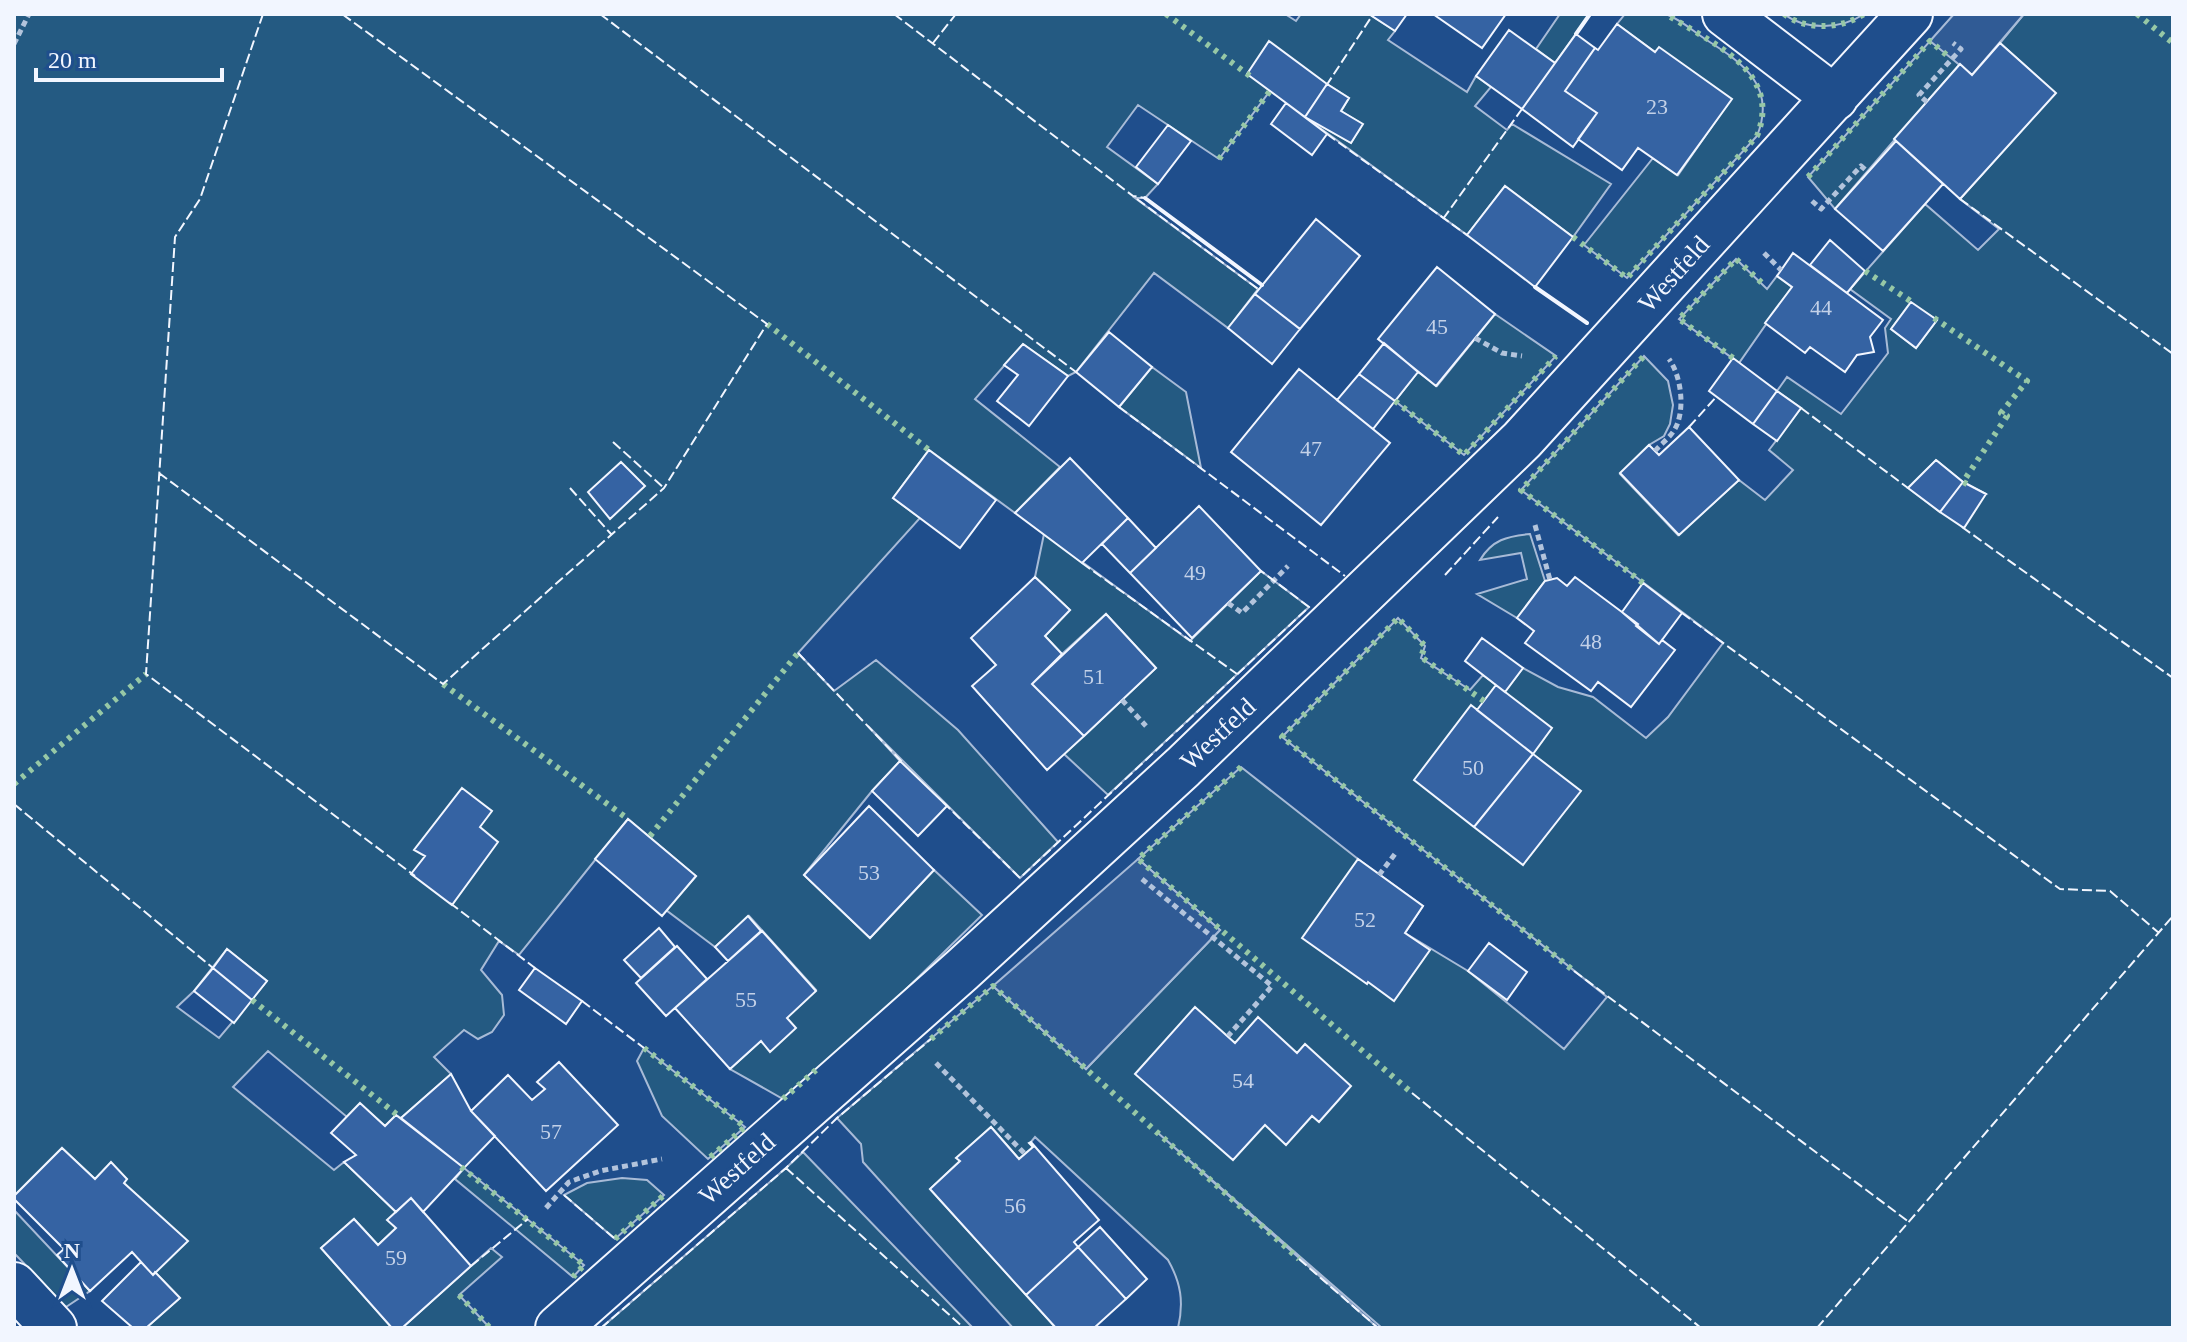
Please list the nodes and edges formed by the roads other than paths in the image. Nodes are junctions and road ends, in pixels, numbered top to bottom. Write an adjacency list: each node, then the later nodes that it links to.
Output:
1 (1725, 14): 3 (street)
2 (1910, 14): 3 (street, Westfeld)
3 (1835, 98): 6 (street, Westfeld)
4 (14, 1285): 5 (street)
5 (54, 1328)
6 (558, 1328)

